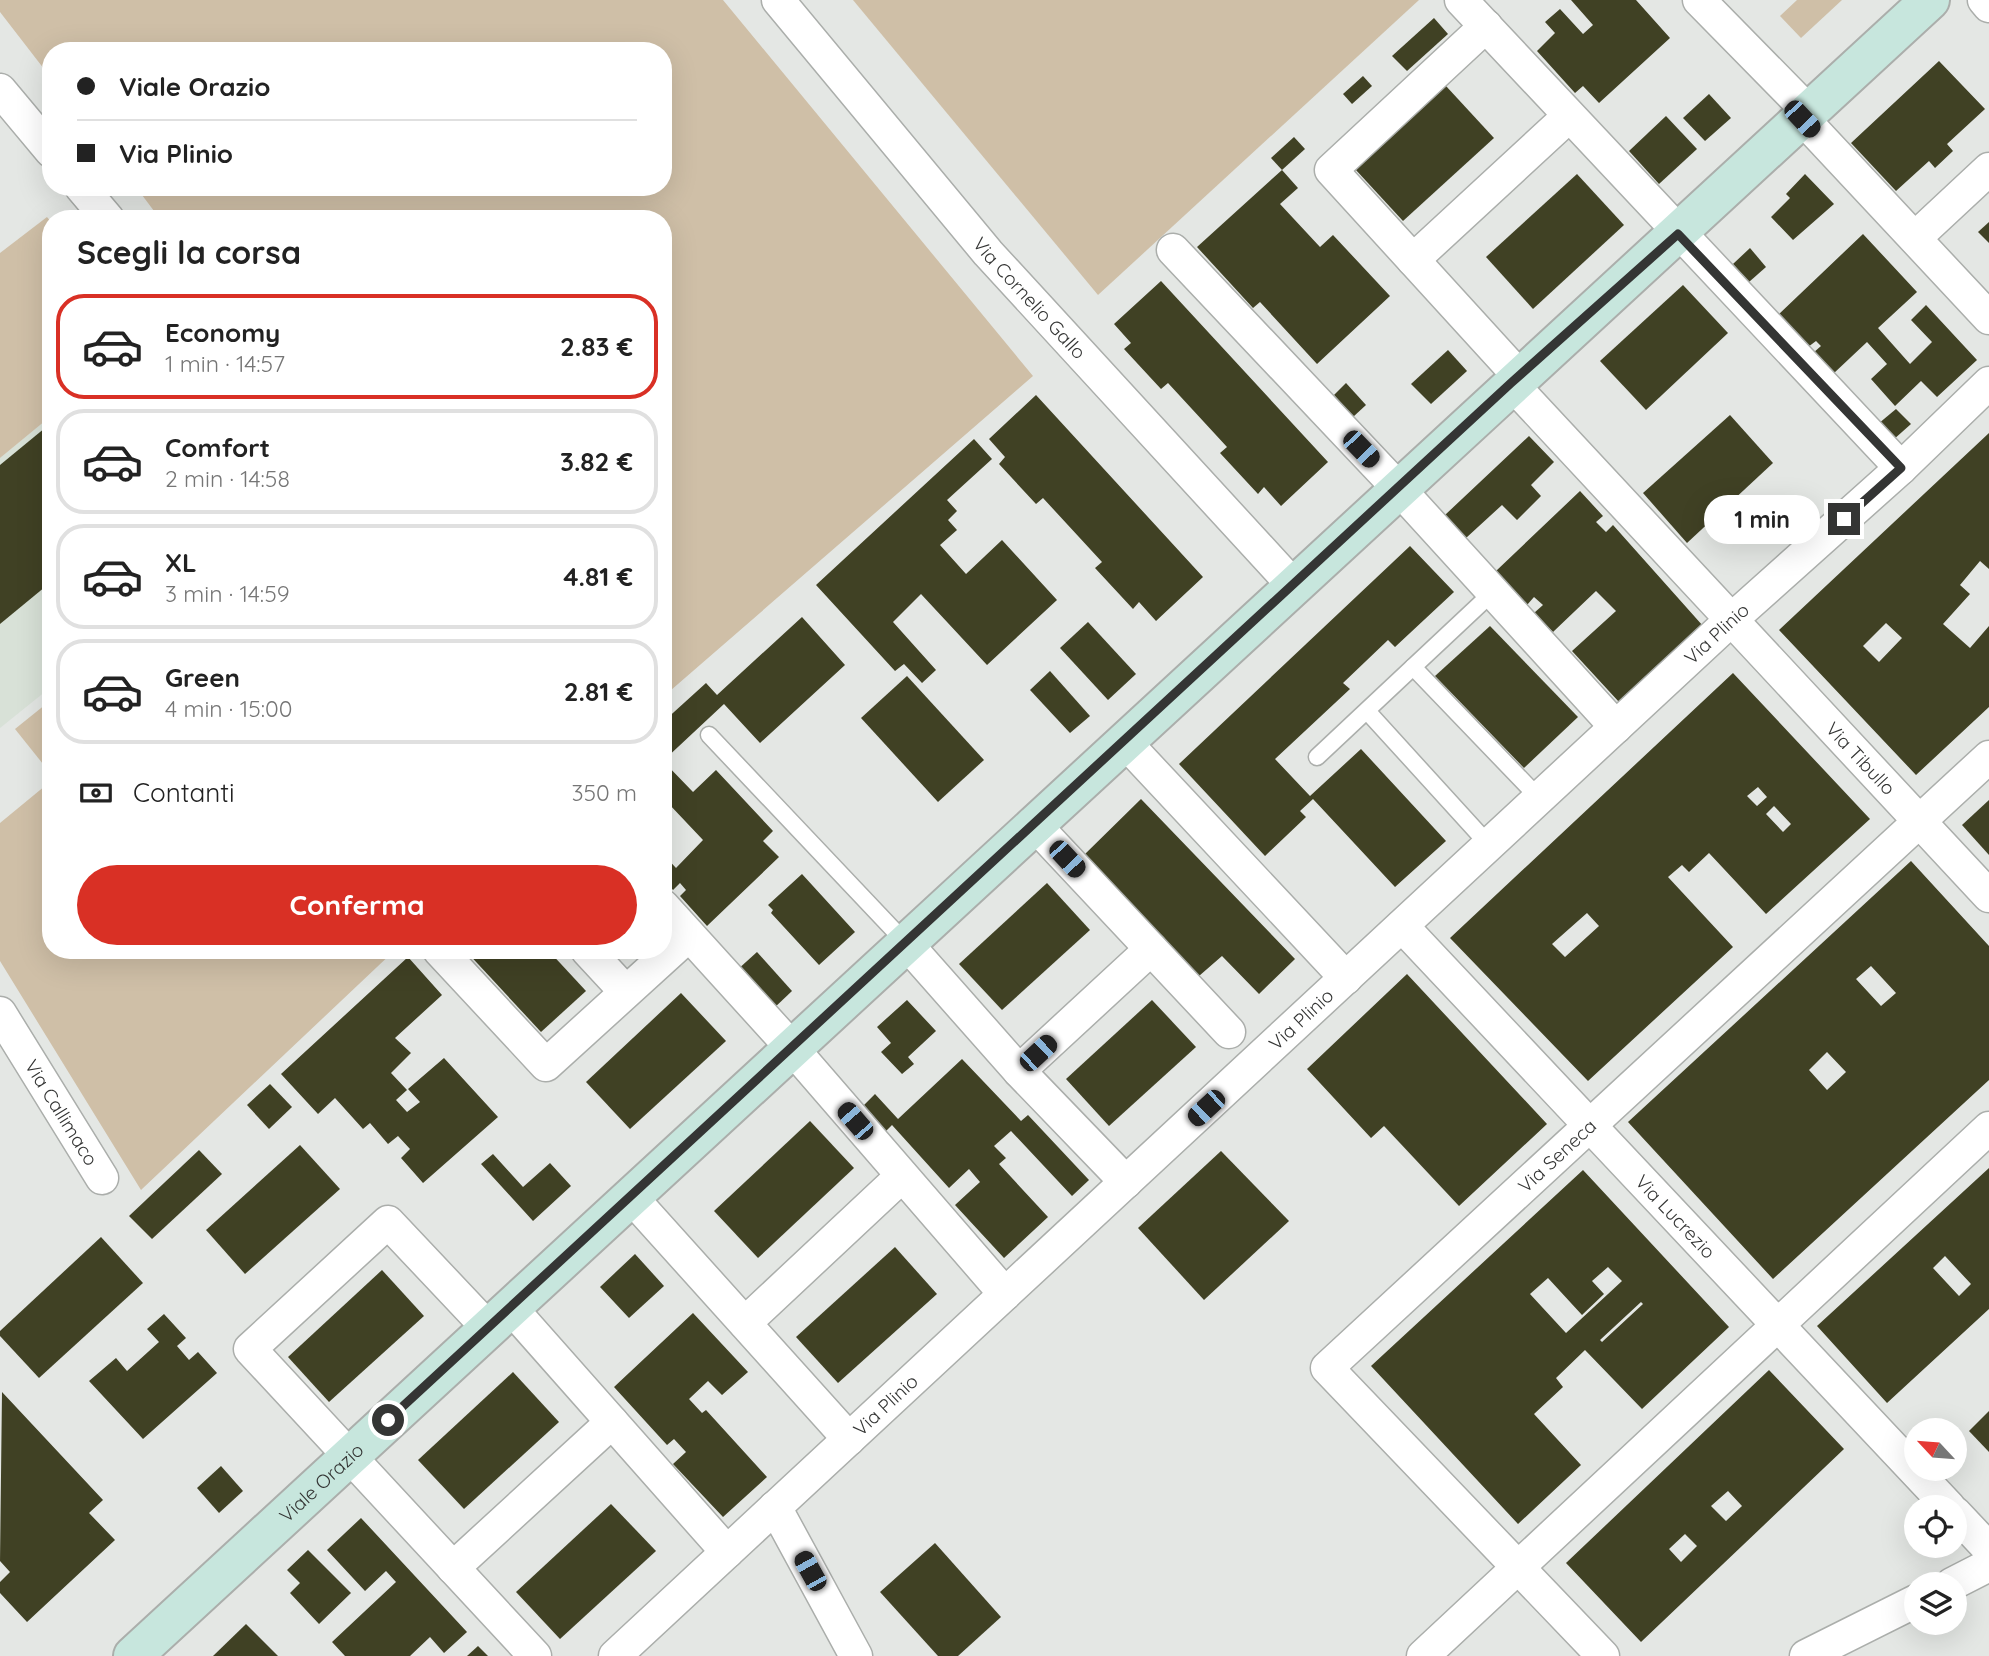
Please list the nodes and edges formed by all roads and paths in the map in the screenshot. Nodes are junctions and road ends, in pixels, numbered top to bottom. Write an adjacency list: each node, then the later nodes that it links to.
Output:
1 (778, 0): 24 (street, Via Cornelio Gallo)
2 (1461, 0): 7 (street)
3 (1699, 0): 10 (street)
4 (1930, 0): 10 (street, Viale Orazio)
5 (1984, 0): 6 (street)
6 (1989, 6)
7 (1486, 26): 9 (street); 18 (street, Via Tibullo)
8 (0, 90): 11 (street)
9 (1569, 116): 15 (street); 18 (street)
10 (1806, 116): 15 (street, Viale Orazio); 16 (street)
11 (42, 140)
12 (1989, 169): 16 (street)
13 (89, 196): 14 (street)
14 (100, 210)
15 (1678, 234): 20 (street, Viale Orazio); 22 (street)
16 (1915, 238): 19 (street)
17 (1173, 250): 23 (street)
18 (1413, 260): 20 (street, Via Tibullo)
19 (1989, 318)
20 (1515, 380): 23 (street, Viale Orazio); 26 (street, Via Tibullo)
21 (1989, 383): 22 (street, Via Plinio)
22 (1901, 468): 26 (street, Via Plinio)
23 (1399, 489): 24 (street, Viale Orazio); 25 (street)
24 (1293, 585): 31 (street, Viale Orazio)
25 (1493, 592): 27 (lane); 29 (street)
26 (1731, 620): 29 (street, Via Plinio); 35 (street, Via Tibullo)
27 (1413, 667): 28 (lane); 34 (lane)
28 (1367, 711): 32 (lane); 37 (lane)
29 (1616, 727): 34 (street, Via Plinio)
30 (709, 736): 42 (lane)
31 (1124, 741): 36 (street, Viale Orazio); 48 (street)
32 (1317, 757)
33 (1989, 757): 35 (street, Via Seneca)
34 (1539, 798): 37 (street, Via Plinio)
35 (1919, 822): 38 (street, Via Tibullo); 54 (street, Via Seneca)
36 (1033, 823): 42 (street, Viale Orazio); 43 (street)
37 (1489, 845): 40 (street, Via Plinio)
38 (1989, 896)
39 (672, 916): 41 (street)
40 (1402, 926): 48 (street, Via Plinio); 54 (street, Via Lucrezio)
41 (689, 935): 44 (street); 52 (street)
42 (905, 942): 52 (street, Viale Orazio); 53 (street)
43 (1151, 949): 51 (street); 53 (street)
44 (672, 950)
45 (447, 959): 49 (street)
46 (595, 959): 49 (street)
47 (662, 959): 49 (street)
48 (1346, 978): 58 (street, Via Plinio)
49 (625, 991)
50 (0, 1013): 57 (street, Via Callimaco)
51 (1229, 1032)
52 (792, 1048): 56 (street); 59 (street, Viale Orazio)
53 (1019, 1070): 58 (street)
54 (1591, 1126): 63 (street, Via Lucrezio); 73 (street, Via Seneca)
55 (1989, 1128): 63 (street)
56 (902, 1176): 60 (street); 62 (street)
57 (102, 1178)
58 (1125, 1182): 60 (street, Via Plinio)
59 (632, 1198): 61 (street, Viale Orazio); 62 (street)
60 (1005, 1294): 65 (street, Via Plinio)
61 (500, 1319): 64 (street); 66 (street, Viale Orazio); 66 (street)
62 (745, 1323): 65 (street)
63 (1778, 1328): 67 (street, Via Lucrezio); 73 (street)
64 (612, 1422): 71 (street); 74 (street)
65 (849, 1439): 68 (street, Via Plinio)
66 (347, 1456): 74 (street); 77 (street, Viale Orazio)
67 (1938, 1495)
68 (775, 1507): 71 (street, Via Plinio); 80 (street)
69 (1967, 1526): 70 (street)
70 (1989, 1549)
71 (727, 1552): 79 (street, Via Plinio)
72 (1989, 1565): 75 (street)
73 (1519, 1566): 81 (street); 82 (street)
74 (453, 1568): 78 (street)
75 (1967, 1576)
76 (1904, 1607): 83 (street)
77 (133, 1656)
78 (535, 1656)
79 (615, 1656)
80 (856, 1656)
81 (1423, 1656)
82 (1603, 1656)
83 (1806, 1656)

